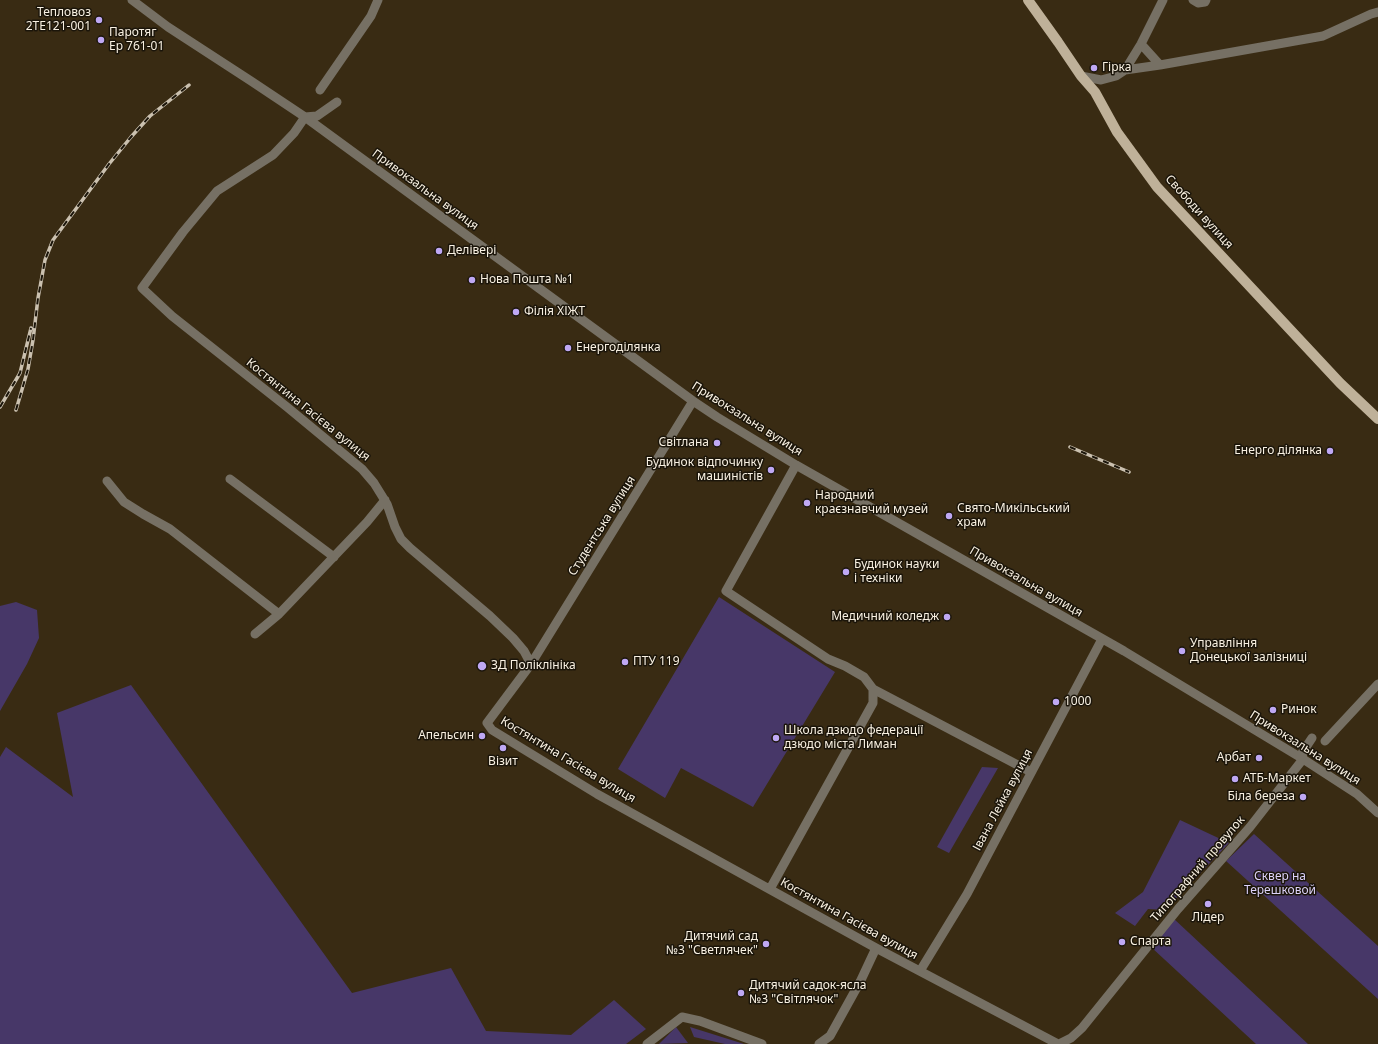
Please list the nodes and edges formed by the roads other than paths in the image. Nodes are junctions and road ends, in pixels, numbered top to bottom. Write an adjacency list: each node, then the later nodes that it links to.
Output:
1 (132, 0): 14 (street, Привокзальна вулиця)
2 (378, 0): 12 (street)
3 (1028, 0): 11 (main road, Свободи вулиця)
4 (1163, 0): 8 (street)
5 (1193, 0): 6 (street)
6 (1206, 0)
7 (1378, 12): 9 (street)
8 (1141, 44): 9 (street); 10 (street)
9 (1160, 65): 10 (street)
10 (1125, 70): 11 (street)
11 (1081, 76): 16 (main road, Свободи вулиця)
12 (320, 90)
13 (337, 102): 14 (street)
14 (305, 118): 15 (street, Привокзальна вулиця); 20 (street, Костянтина Гасієва вулиця)
15 (693, 401): 17 (street, Привокзальна вулиця); 25 (street, Студентська вулиця)
16 (1378, 419)
17 (796, 465): 24 (street, Привокзальна вулиця); 27 (street)
18 (230, 479): 21 (street)
19 (107, 481): 22 (street)
20 (384, 500): 21 (street); 25 (street, Костянтина Гасієва вулиця)
21 (334, 557): 22 (street)
22 (279, 614): 23 (street)
23 (255, 634)
24 (1102, 639): 30 (street, Привокзальна вулиця); 31 (street, Івана Лейка вулиця)
25 (531, 664): 33 (street, Костянтина Гасієва вулиця)
26 (1378, 684): 29 (street)
27 (873, 689): 31 (street); 33 (street)
28 (1312, 738): 30 (street, Типографний провулок)
29 (1325, 741)
30 (1303, 759): 32 (street, Привокзальна вулиця); 39 (street, Типографний провулок)
31 (1031, 772): 35 (street, Івана Лейка вулиця)
32 (1378, 813)
33 (770, 889): 34 (street, Костянтина Гасієва вулиця)
34 (876, 948): 35 (street, Костянтина Гасієва вулиця); 38 (street)
35 (920, 971): 39 (street, Костянтина Гасієва вулиця)
36 (647, 1044): 37 (street)
37 (762, 1044)
38 (819, 1044)
39 (1058, 1044)

